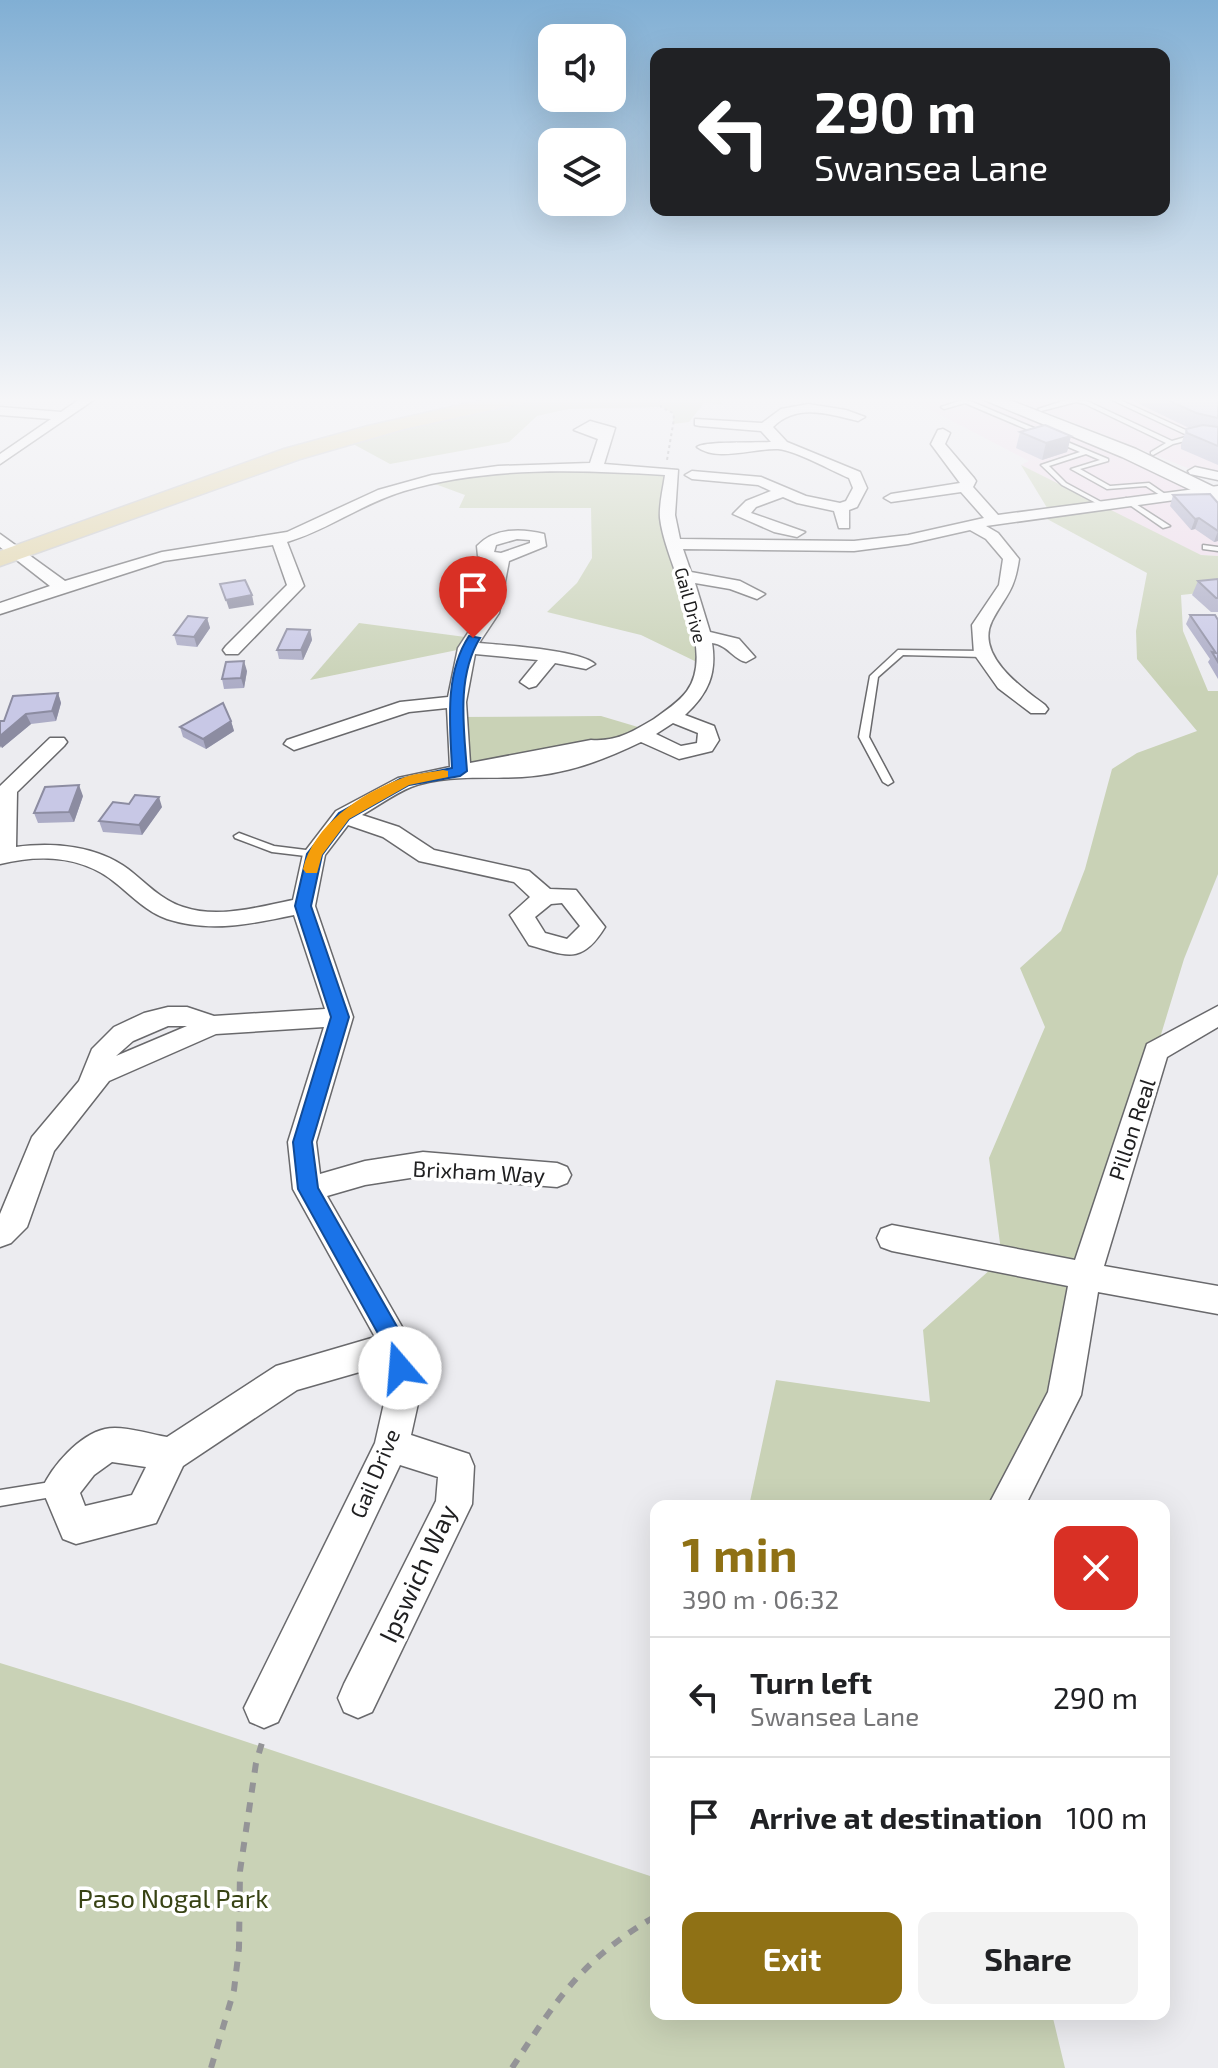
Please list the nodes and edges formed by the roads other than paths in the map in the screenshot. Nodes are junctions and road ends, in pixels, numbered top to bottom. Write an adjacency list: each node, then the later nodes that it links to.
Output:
1 (150, 496): 24 (main road)
2 (166, 496): 24 (main road)
3 (383, 496): 20 (street)
4 (667, 496): 21 (street, Gail Drive)
5 (774, 496): 19 (street)
6 (791, 496): 15 (street)
7 (856, 496): 15 (street)
8 (908, 496): 12 (street)
9 (972, 496): 16 (street)
10 (1086, 496): 14 (lane)
11 (1165, 496): 13 (street)
12 (891, 498)
13 (1126, 500): 14 (street); 18 (lane)
14 (1100, 503): 16 (street)
15 (841, 508): 22 (street)
16 (994, 520): 17 (street)
17 (972, 525): 22 (street); 34 (street)
18 (1166, 526)
19 (797, 532)
20 (278, 539): 28 (street); 33 (street)
21 (673, 544): 22 (street); 27 (street, Gail Drive)
22 (835, 546)
23 (1206, 547): 25 (lane)
24 (4, 549): 28 (street)
25 (1218, 549)
26 (502, 558): 32 (street)
27 (685, 576): 29 (street); 31 (street, Gail Drive)
28 (62, 587): 30 (street)
29 (757, 594)
30 (0, 609)
31 (702, 637): 36 (street); 41 (street, Gail Drive)
32 (467, 648): 35 (street); 39 (street)
33 (232, 650)
34 (983, 654): 40 (street); 46 (lane)
35 (551, 657): 37 (street); 38 (street)
36 (746, 657)
37 (586, 664)
38 (529, 682)
39 (456, 702): 44 (street); 45 (street)
40 (1038, 709)
41 (671, 716): 42 (street, Gail Drive); 42 (street)
42 (641, 734): 45 (street, Gail Drive)
43 (57, 742): 50 (street)
44 (294, 744)
45 (460, 771): 47 (street, Gail Drive)
46 (888, 782)
47 (344, 816): 49 (street, Gail Drive); 51 (street)
48 (239, 836): 49 (lane)
49 (314, 854): 52 (street, Gail Drive)
50 (2, 856): 52 (street)
51 (545, 897)
52 (303, 906): 54 (street)
53 (1218, 1015): 59 (street, Pillon Real)
54 (340, 1017): 56 (street, Gail Drive); 57 (street)
55 (557, 1175): 56 (street, Brixham Way)
56 (308, 1189): 61 (street, Gail Drive)
57 (0, 1234)
58 (892, 1238): 59 (street)
59 (1085, 1276): 60 (street); 66 (street, Pillon Real)
60 (1218, 1300)
61 (397, 1346): 62 (street, Gail Drive); 63 (street)
62 (391, 1446): 67 (street, Ipswich Way); 68 (street, Gail Drive)
63 (171, 1454): 64 (street); 64 (street)
64 (60, 1489): 65 (lane)
65 (0, 1498)
66 (1009, 1500)
67 (358, 1698)
68 (264, 1708)

